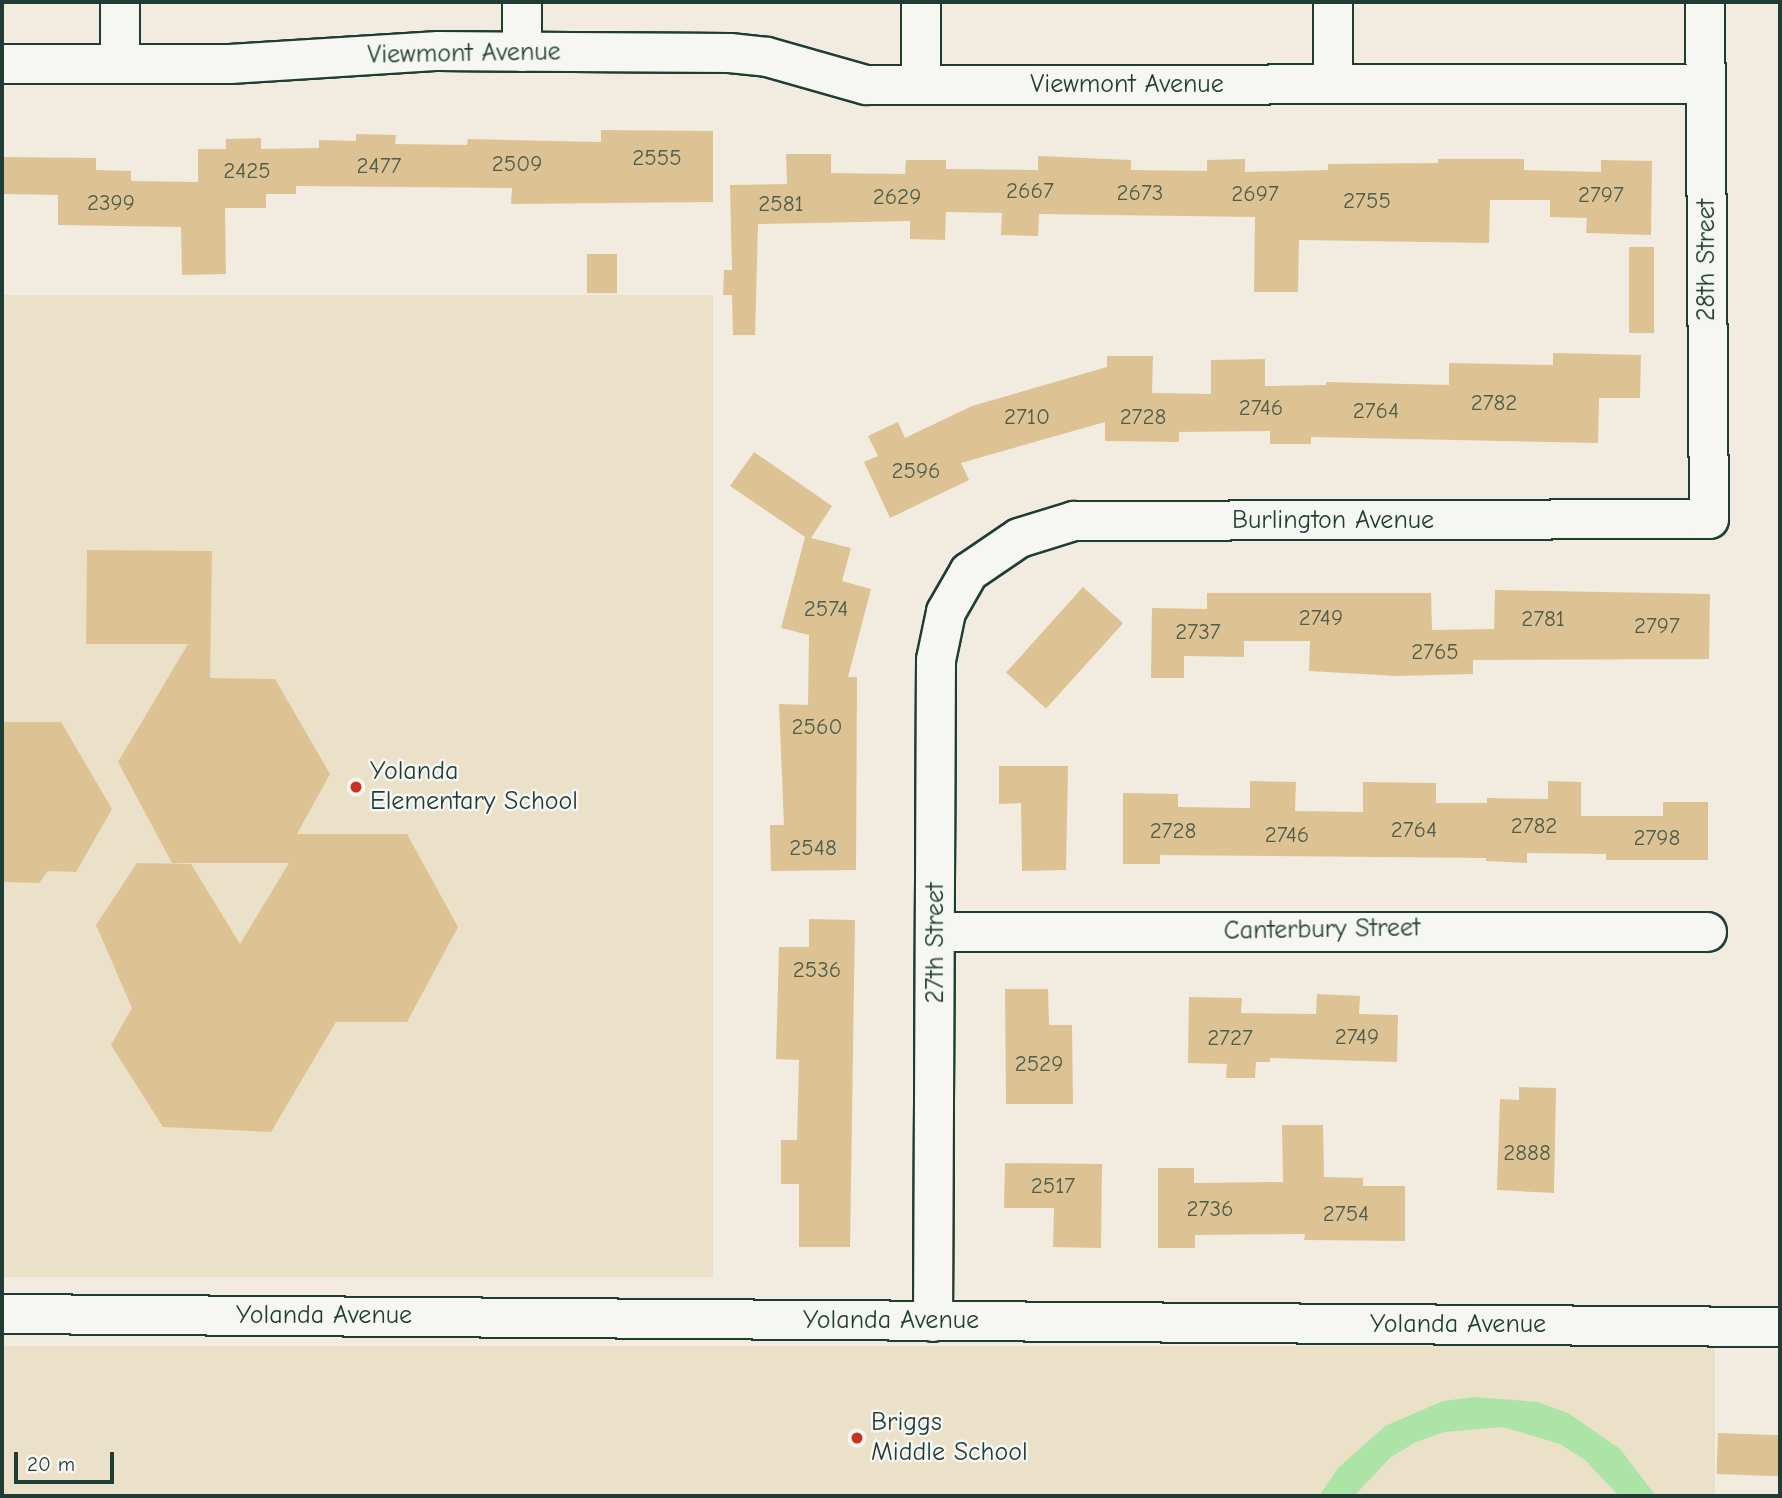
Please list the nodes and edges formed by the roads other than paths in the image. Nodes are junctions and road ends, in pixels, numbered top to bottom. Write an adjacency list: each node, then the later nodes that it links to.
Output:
1 (120, 2): 8 (street)
2 (522, 2): 6 (street)
3 (921, 2): 11 (street)
4 (1333, 2): 10 (street)
5 (1706, 2): 9 (street, 28th Street)
6 (522, 52): 8 (street, Viewmont Avenue); 11 (street, Viewmont Avenue)
7 (2, 64): 8 (street, Viewmont Avenue)
8 (120, 64)
9 (1705, 83): 10 (street, Viewmont Avenue); 12 (street, 28th Street)
10 (1333, 84): 11 (street, Viewmont Avenue)
11 (921, 85)
12 (1709, 519): 13 (street, Burlington Avenue)
13 (969, 572): 14 (street, 27th Street)
14 (937, 932): 15 (street, Canterbury Street); 17 (street, 27th Street)
15 (1707, 932)
16 (2, 1314): 17 (street, Yolanda Avenue)
17 (933, 1322): 18 (street, Yolanda Avenue)
18 (1780, 1327)

